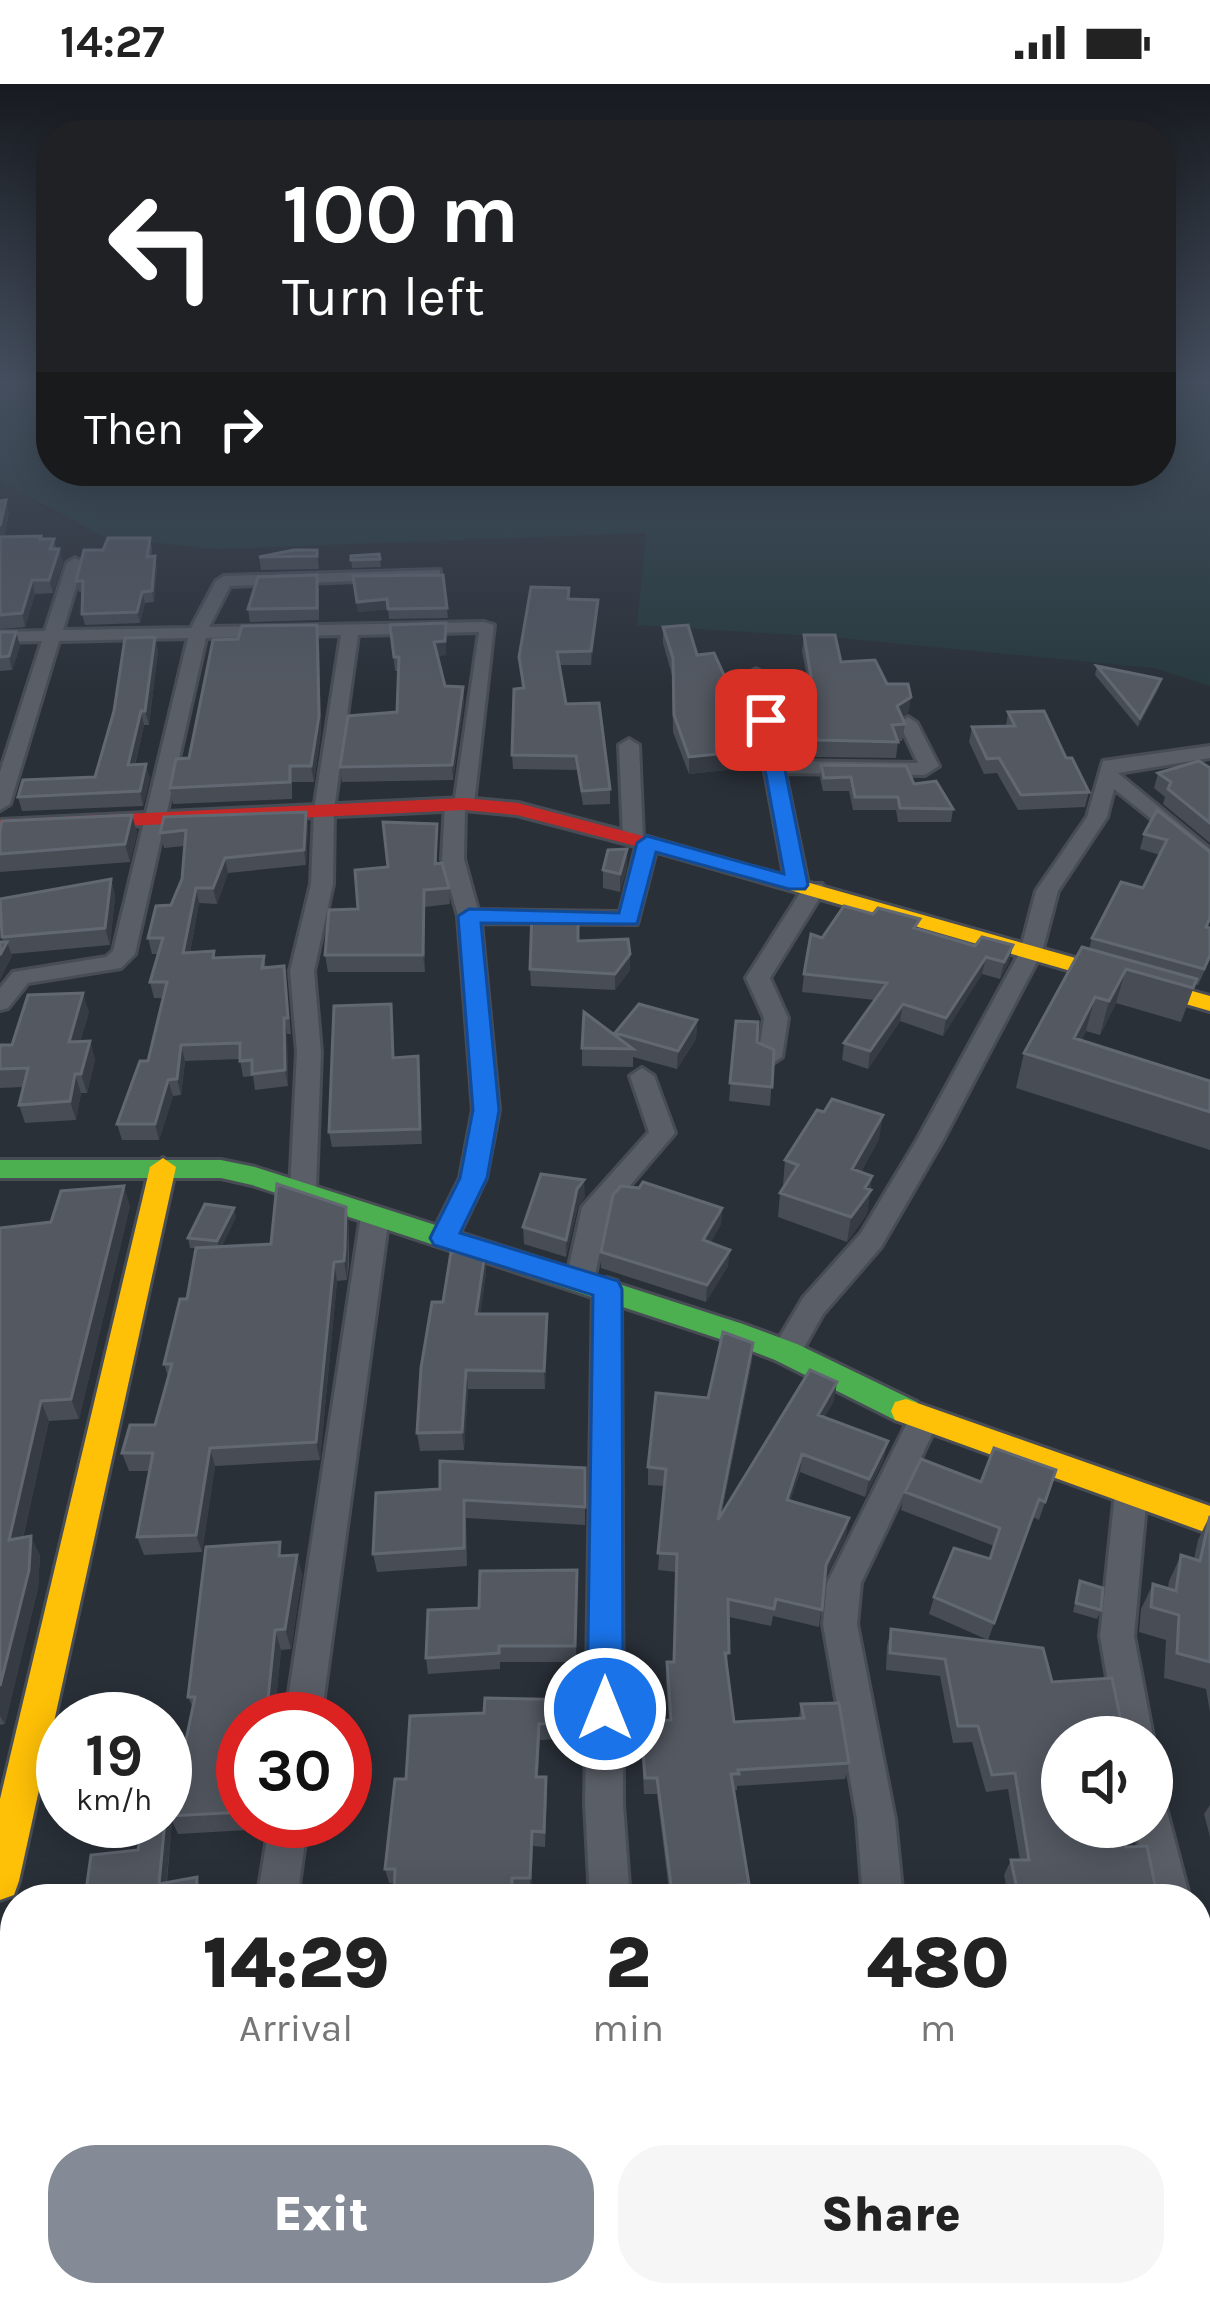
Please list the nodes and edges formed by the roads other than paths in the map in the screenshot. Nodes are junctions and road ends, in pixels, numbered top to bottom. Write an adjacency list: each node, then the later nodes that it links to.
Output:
1 (74, 563): 5 (street)
2 (434, 572): 3 (street)
3 (199, 630): 4 (street); 5 (street); 16 (street)
4 (350, 630): 14 (street); 15 (street)
5 (53, 634): 6 (street); 13 (street)
6 (0, 637)
7 (756, 674): 11 (street)
8 (908, 723): 11 (street)
9 (628, 745): 18 (street)
10 (1210, 752): 12 (street)
11 (776, 766): 20 (street)
12 (1110, 776): 19 (street); 22 (street)
13 (0, 804)
14 (459, 804): 15 (street); 18 (street); 21 (street)
15 (324, 810): 16 (street); 29 (street)
16 (155, 819): 17 (street); 23 (street)
17 (0, 826)
18 (640, 841): 20 (street); 21 (street)
19 (1210, 860)
20 (806, 887): 22 (street); 25 (street)
21 (469, 916): 31 (street)
22 (1031, 952): 24 (street); 33 (street)
23 (0, 1003)
24 (1210, 1004)
25 (770, 1057)
26 (642, 1076): 32 (street)
27 (164, 1167): 28 (street); 29 (street); 41 (street)
28 (0, 1169)
29 (303, 1189): 30 (street)
30 (375, 1216): 31 (street); 37 (street)
31 (444, 1238): 32 (street)
32 (594, 1285): 33 (street); 43 (street)
33 (786, 1352): 34 (street)
34 (924, 1420): 35 (street); 44 (street)
35 (1131, 1493): 36 (street); 38 (street)
36 (1210, 1520)
37 (307, 1692)
38 (1131, 1716)
39 (285, 1848): 42 (street)
40 (1159, 1848): 45 (street)
41 (0, 1881)
42 (280, 1884)
43 (609, 1884)
44 (882, 1884)
45 (1167, 1884)

